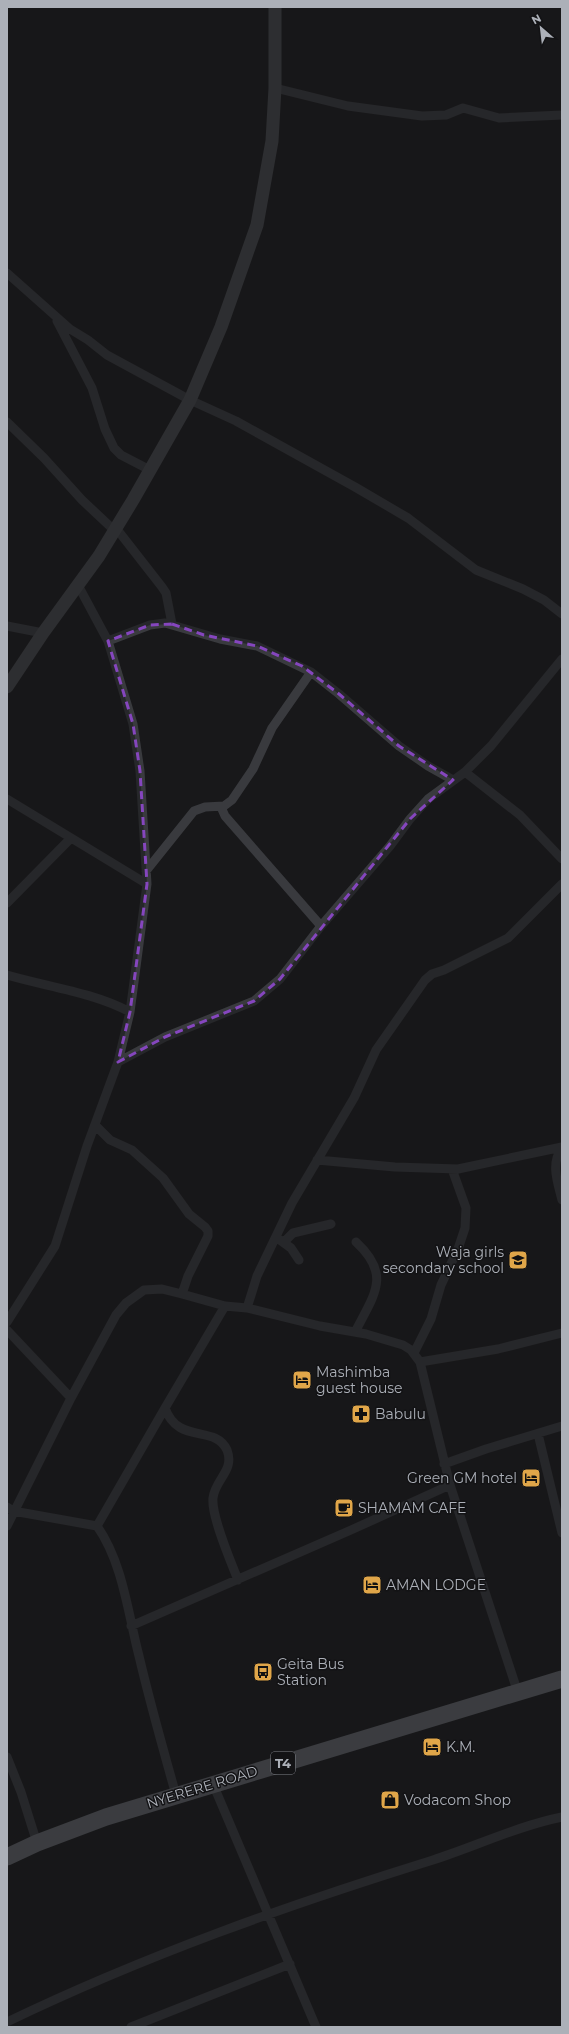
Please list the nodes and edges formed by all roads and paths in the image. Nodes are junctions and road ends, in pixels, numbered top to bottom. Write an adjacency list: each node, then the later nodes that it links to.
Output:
1 (275, 7): 2 (main road)
2 (275, 88): 3 (street); 6 (main road)
3 (562, 115)
4 (7, 273): 5 (street)
5 (54, 315): 6 (street); 8 (street)
6 (190, 400): 8 (main road); 11 (street)
7 (7, 422): 9 (street)
8 (150, 470): 9 (main road)
9 (115, 530): 10 (main road); 12 (street)
10 (78, 585): 14 (main road); 15 (street)
11 (562, 614)
12 (172, 624): 15 (street); 17 (street)
13 (7, 626): 14 (street)
14 (43, 633): 18 (main road)
15 (108, 641): 25 (street)
16 (562, 659): 19 (street)
17 (310, 672): 20 (street); 22 (street)
18 (7, 687)
19 (465, 772): 20 (street); 24 (street)
20 (454, 780): 29 (street)
21 (7, 799): 23 (street)
22 (221, 807): 25 (street); 29 (street)
23 (71, 838): 26 (street); 28 (street)
24 (562, 859)
25 (146, 871): 26 (street)
26 (147, 884): 31 (street)
27 (562, 884): 35 (street)
28 (7, 903)
29 (321, 926): 32 (street)
30 (7, 975): 31 (street)
31 (130, 1012): 32 (street)
32 (118, 1062): 33 (street)
33 (95, 1125): 43 (street); 46 (street)
34 (562, 1148): 36 (street); 37 (street)
35 (317, 1160): 36 (street); 39 (street)
36 (452, 1169): 50 (street)
37 (562, 1200)
38 (331, 1224): 40 (street)
39 (275, 1237): 40 (street); 45 (street)
40 (284, 1242): 42 (street)
41 (356, 1242): 48 (street)
42 (299, 1260)
43 (182, 1294): 44 (street); 52 (street)
44 (225, 1306): 45 (street); 53 (street)
45 (247, 1308): 48 (street)
46 (7, 1322)
47 (7, 1330): 52 (street)
48 (355, 1332): 50 (street)
49 (562, 1333): 51 (street)
50 (414, 1353): 51 (street)
51 (420, 1362): 56 (street)
52 (71, 1398): 58 (street)
53 (165, 1408): 60 (street); 62 (street)
54 (562, 1426): 55 (street)
55 (538, 1434): 56 (street); 61 (street)
56 (444, 1464): 57 (street)
57 (450, 1485): 62 (street); 65 (street)
58 (10, 1509): 59 (street); 60 (street)
59 (7, 1526)
60 (97, 1526): 63 (street)
61 (562, 1533)
62 (238, 1580): 63 (street)
63 (131, 1626): 68 (street)
64 (562, 1679): 65 (highway, NYERERE ROAD / T4)
65 (518, 1692): 67 (highway, NYERERE ROAD / T4)
66 (7, 1757): 70 (street)
67 (213, 1784): 68 (highway, NYERERE ROAD / T4); 72 (street)
68 (176, 1795): 70 (highway, NYERERE ROAD / T4)
69 (562, 1817): 72 (street)
70 (37, 1842): 71 (highway, NYERERE ROAD / T4)
71 (7, 1857)
72 (268, 1914): 73 (street); 74 (street)
73 (290, 1964): 75 (street); 76 (street)
74 (7, 2022)
75 (131, 2027)
76 (316, 2027)

